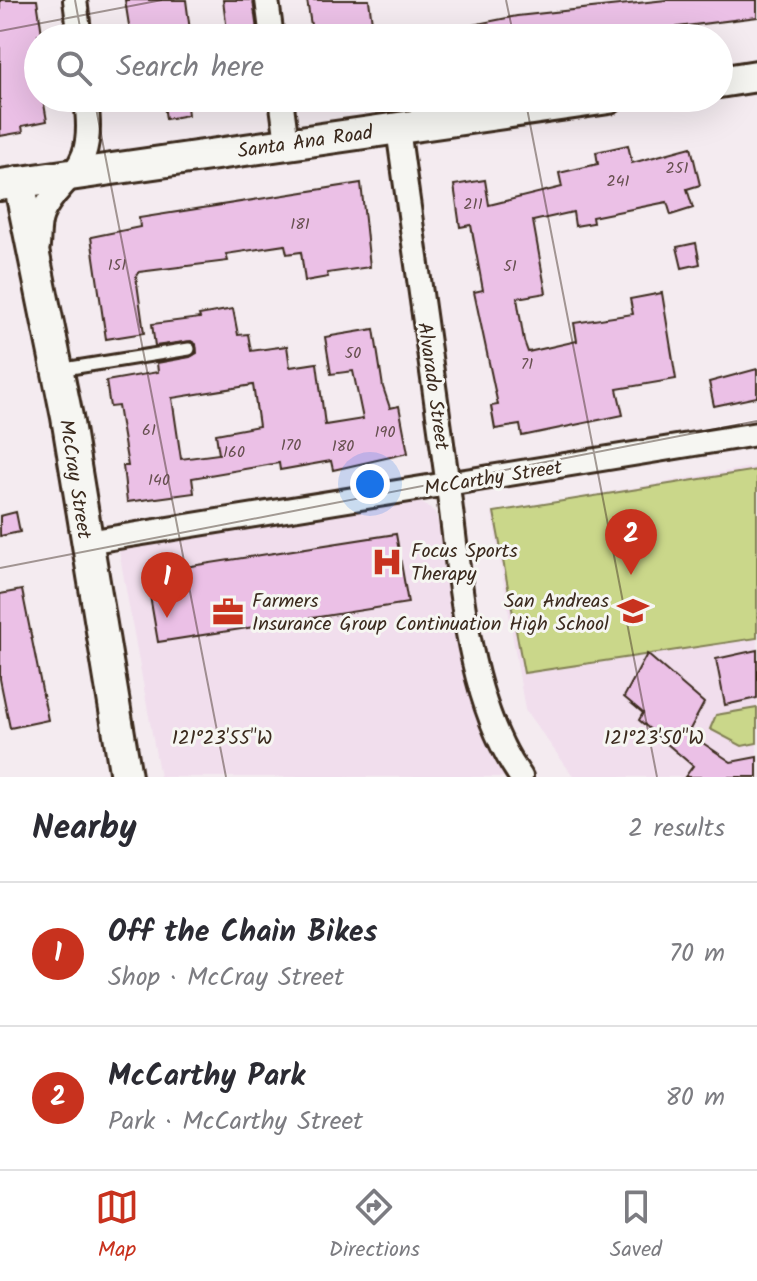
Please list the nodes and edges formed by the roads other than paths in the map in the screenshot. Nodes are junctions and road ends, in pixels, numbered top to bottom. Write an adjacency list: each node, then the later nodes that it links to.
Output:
1 (75, 0): 3 (street)
2 (267, 0): 4 (street)
3 (78, 24)
4 (270, 24)
5 (757, 76): 6 (street)
6 (733, 80)
7 (87, 112): 12 (street)
8 (283, 112): 11 (street)
9 (514, 112): 10 (street, Santa Ana Road)
10 (398, 129): 11 (street, Santa Ana Road); 18 (street, Alvarado Street)
11 (287, 143): 12 (street, Santa Ana Road)
12 (74, 174): 13 (street, Santa Ana Road); 14 (street)
13 (9, 184): 14 (street, McCray Street)
14 (36, 267): 16 (street, McCray Street)
15 (189, 349): 16 (lane)
16 (57, 370): 19 (street, McCray Street)
17 (757, 434): 18 (street, McCarthy Street)
18 (448, 484): 19 (street, McCarthy Street); 21 (street, Alvarado Street)
19 (87, 542): 20 (street, McCray Street)
20 (126, 777)
21 (521, 777)

